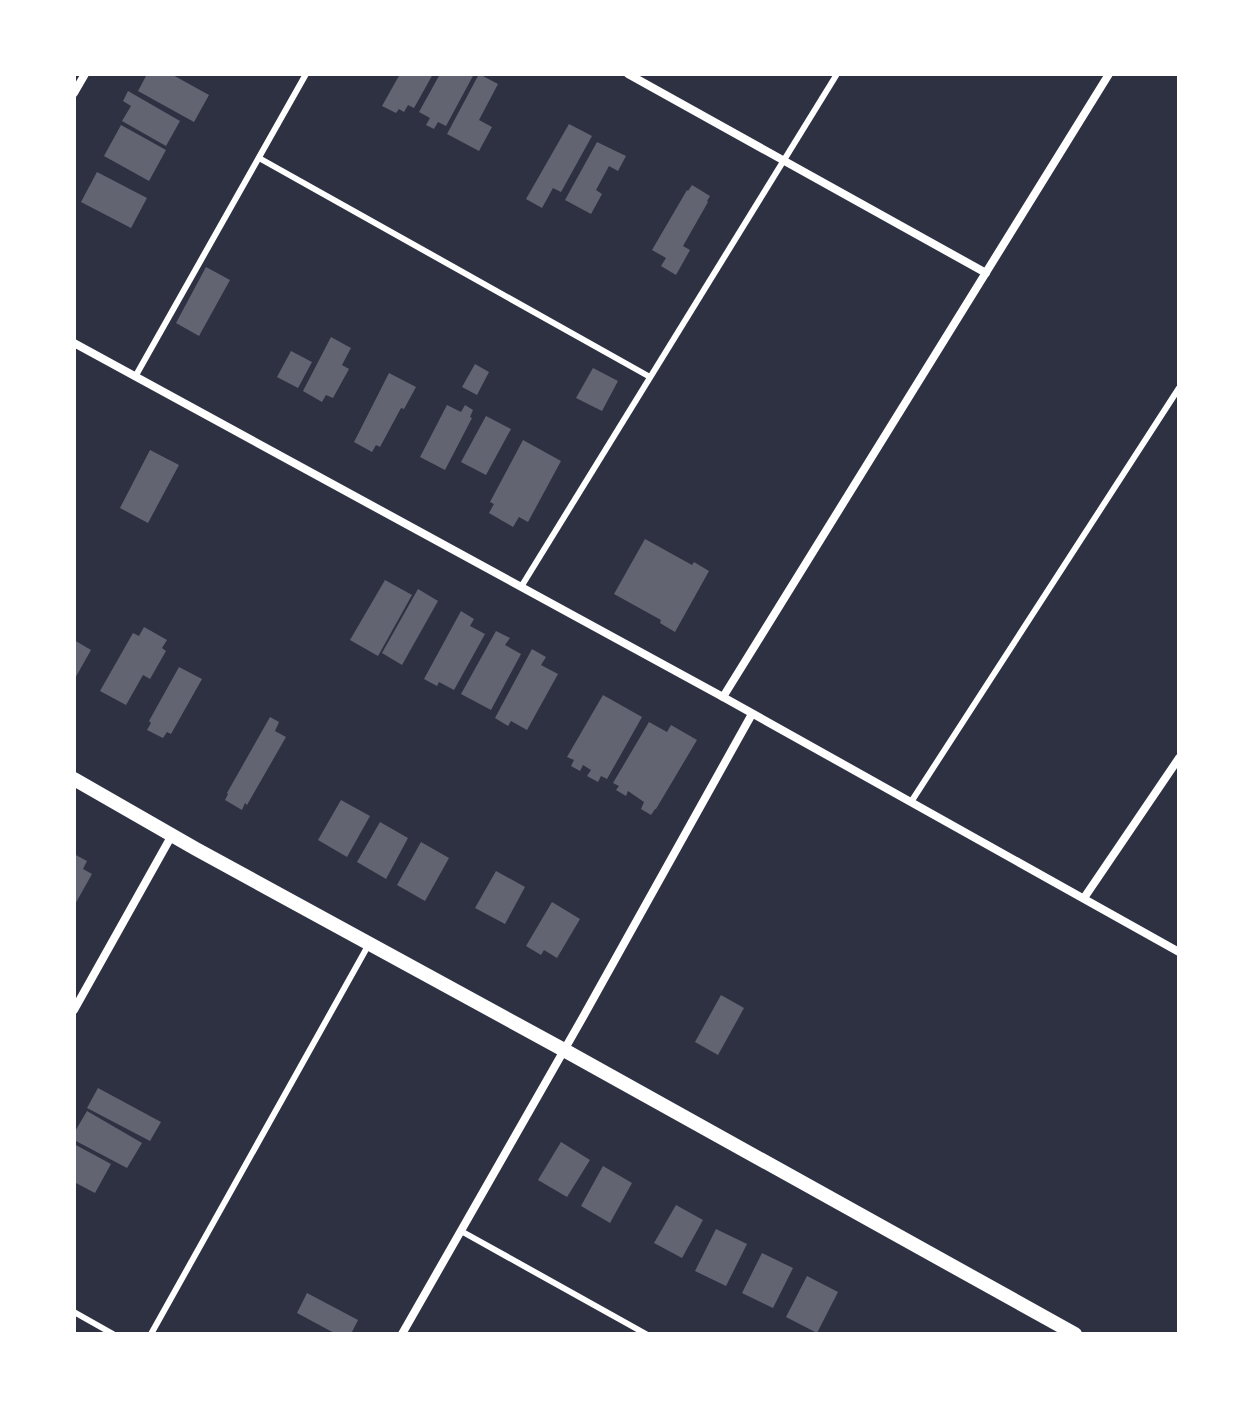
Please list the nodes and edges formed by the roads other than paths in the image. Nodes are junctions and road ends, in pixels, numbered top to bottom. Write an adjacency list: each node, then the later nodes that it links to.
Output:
1 (85, 74): 6 (street)
2 (306, 74): 7 (lane)
3 (628, 74): 8 (street)
4 (837, 74): 8 (lane)
5 (1109, 74): 9 (street)
6 (74, 93)
7 (259, 158): 11 (lane); 12 (lane)
8 (784, 160): 9 (street); 12 (lane)
9 (986, 273): 15 (street)
10 (74, 343): 11 (street)
11 (135, 377): 14 (street)
12 (650, 377): 14 (lane)
13 (1179, 388): 19 (lane)
14 (521, 587): 15 (street)
15 (723, 697): 16 (street)
16 (752, 714): 19 (street); 25 (street)
17 (1179, 758): 21 (street)
18 (74, 779): 20 (street)
19 (911, 802): 21 (street)
20 (172, 835): 22 (street); 24 (street)
21 (1084, 898): 23 (street)
22 (369, 944): 25 (street); 29 (lane)
23 (1179, 952)
24 (74, 1010)
25 (564, 1050): 26 (street); 32 (street)
26 (461, 1231): 30 (street); 31 (lane)
27 (74, 1312): 28 (lane)
28 (113, 1334)
29 (151, 1334)
30 (402, 1334)
31 (646, 1334)
32 (1075, 1334)

